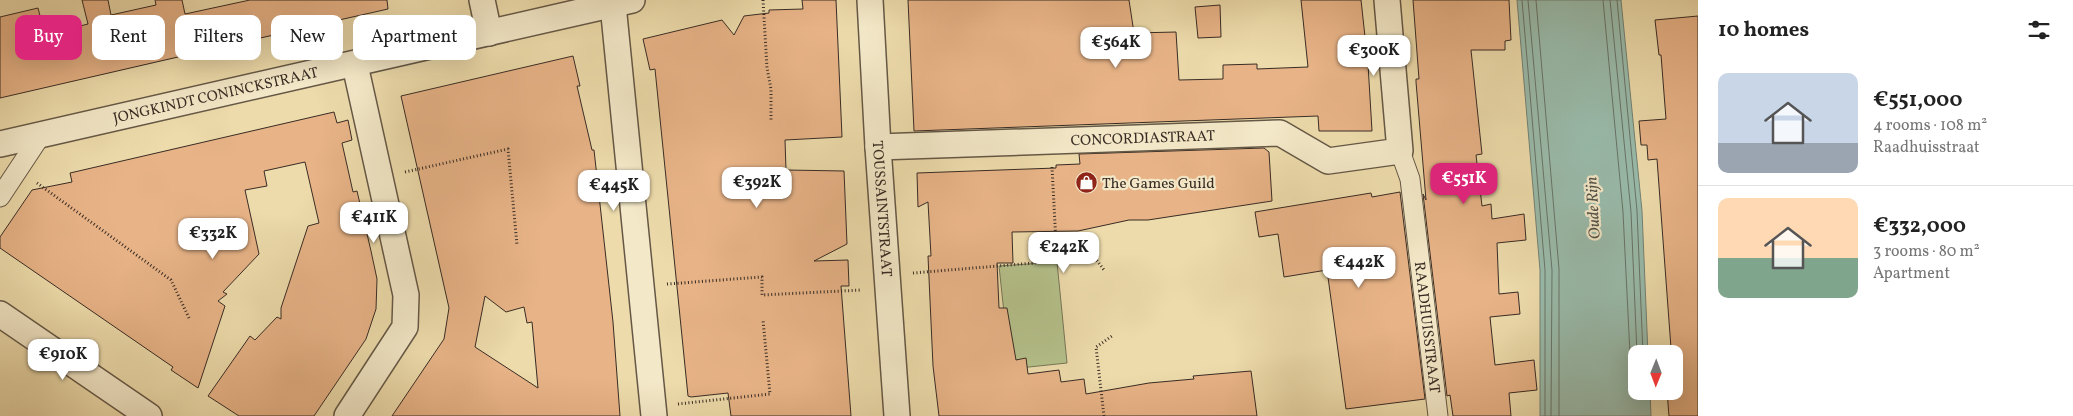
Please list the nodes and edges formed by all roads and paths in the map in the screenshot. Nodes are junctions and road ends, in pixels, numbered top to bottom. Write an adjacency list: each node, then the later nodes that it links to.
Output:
1 (482, 0): 6 (street)
2 (763, 0): 8 (path)
3 (870, 0): 12 (street, TOUSSAINTSTRAAT)
4 (1387, 0): 13 (street, RAADHUISSTRAAT)
5 (623, 2): 6 (street, JONGKINDT CONINCKSTRAAT); 21 (street)
6 (490, 33): 7 (street, JONGKINDT CONINCKSTRAAT)
7 (355, 65): 9 (street, JONGKINDT CONINCKSTRAAT); 15 (street)
8 (771, 122)
9 (41, 135): 11 (street, JONGKINDT CONINCKSTRAAT); 14 (street)
10 (1051, 140): 12 (street, CONCORDIASTRAAT); 13 (street, CONCORDIASTRAAT); 18 (path)
11 (0, 144)
12 (878, 146): 20 (street, TOUSSAINTSTRAAT)
13 (1400, 151): 27 (street, RAADHUISSTRAAT)
14 (17, 169): 16 (street); 23 (path)
15 (380, 178): 17 (path); 29 (street)
16 (0, 197)
17 (517, 245)
18 (1056, 262): 19 (path); 20 (path)
19 (1104, 270)
20 (888, 281): 21 (path); 30 (street, TOUSSAINTSTRAAT)
21 (641, 286): 26 (street)
22 (0, 314): 28 (street)
23 (190, 320)
24 (763, 320): 26 (path)
25 (1112, 336): 31 (path)
26 (654, 411)
27 (1433, 415)
28 (149, 416)
29 (347, 416)
30 (898, 416)
31 (1104, 416)

